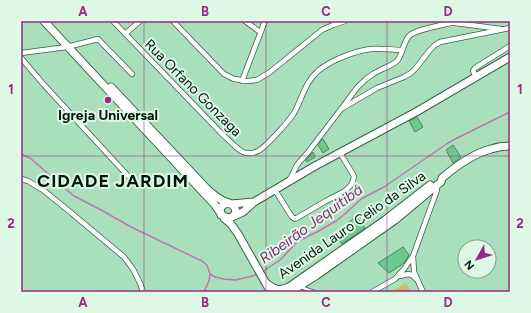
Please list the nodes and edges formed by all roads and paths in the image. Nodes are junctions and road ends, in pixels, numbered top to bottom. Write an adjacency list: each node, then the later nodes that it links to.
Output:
1 (44, 21): 14 (street)
2 (50, 21): 14 (street)
3 (112, 21): 13 (street, Rua Orfano Gonzaga)
4 (140, 21): 13 (street)
5 (173, 21): 22 (street)
6 (245, 21): 12 (street)
7 (265, 21): 12 (street)
8 (345, 21): 22 (street)
9 (459, 21): 10 (street)
10 (453, 22): 11 (street); 16 (street)
11 (507, 28): 23 (street)
12 (260, 32): 22 (street)
13 (125, 34): 16 (street, Rua Orfano Gonzaga)
14 (70, 46): 17 (street); 20 (street); 32 (street); 33 (street)
15 (510, 46): 21 (street)
16 (402, 50): 23 (street)
17 (21, 53)
18 (510, 57): 21 (street)
19 (21, 58): 26 (street)
20 (132, 74)
21 (476, 78): 25 (street)
22 (242, 81)
23 (341, 109): 28 (street)
24 (510, 146): 29 (street, Avenida Lauro Celio da Silva)
25 (340, 153): 28 (street); 30 (street)
26 (128, 176)
27 (21, 179): 43 (street)
28 (288, 182): 30 (street)
29 (438, 182): 36 (street); 37 (street, Avenida Lauro Celio da Silva)
30 (275, 190): 31 (street)
31 (254, 202): 32 (street); 34 (street)
32 (230, 203): 33 (street); 34 (street)
33 (223, 216): 34 (street); 35 (street)
34 (234, 216): 35 (street)
35 (238, 234): 40 (street)
36 (413, 256): 38 (street); 39 (street)
37 (315, 273): 41 (street, Avenida Lauro Celio da Silva); 42 (street, Avenida Lauro Celio da Silva)
38 (395, 279): 39 (street); 46 (street)
39 (418, 280): 47 (street)
40 (265, 281): 42 (street, Avenida Lauro Celio da Silva); 44 (street, Avenida Lauro Celio da Silva)
41 (299, 286): 42 (street, Avenida Lauro Celio da Silva); 45 (lane)
42 (286, 291)
43 (143, 292)
44 (272, 292)
45 (314, 292)
46 (372, 292)
47 (423, 292)

